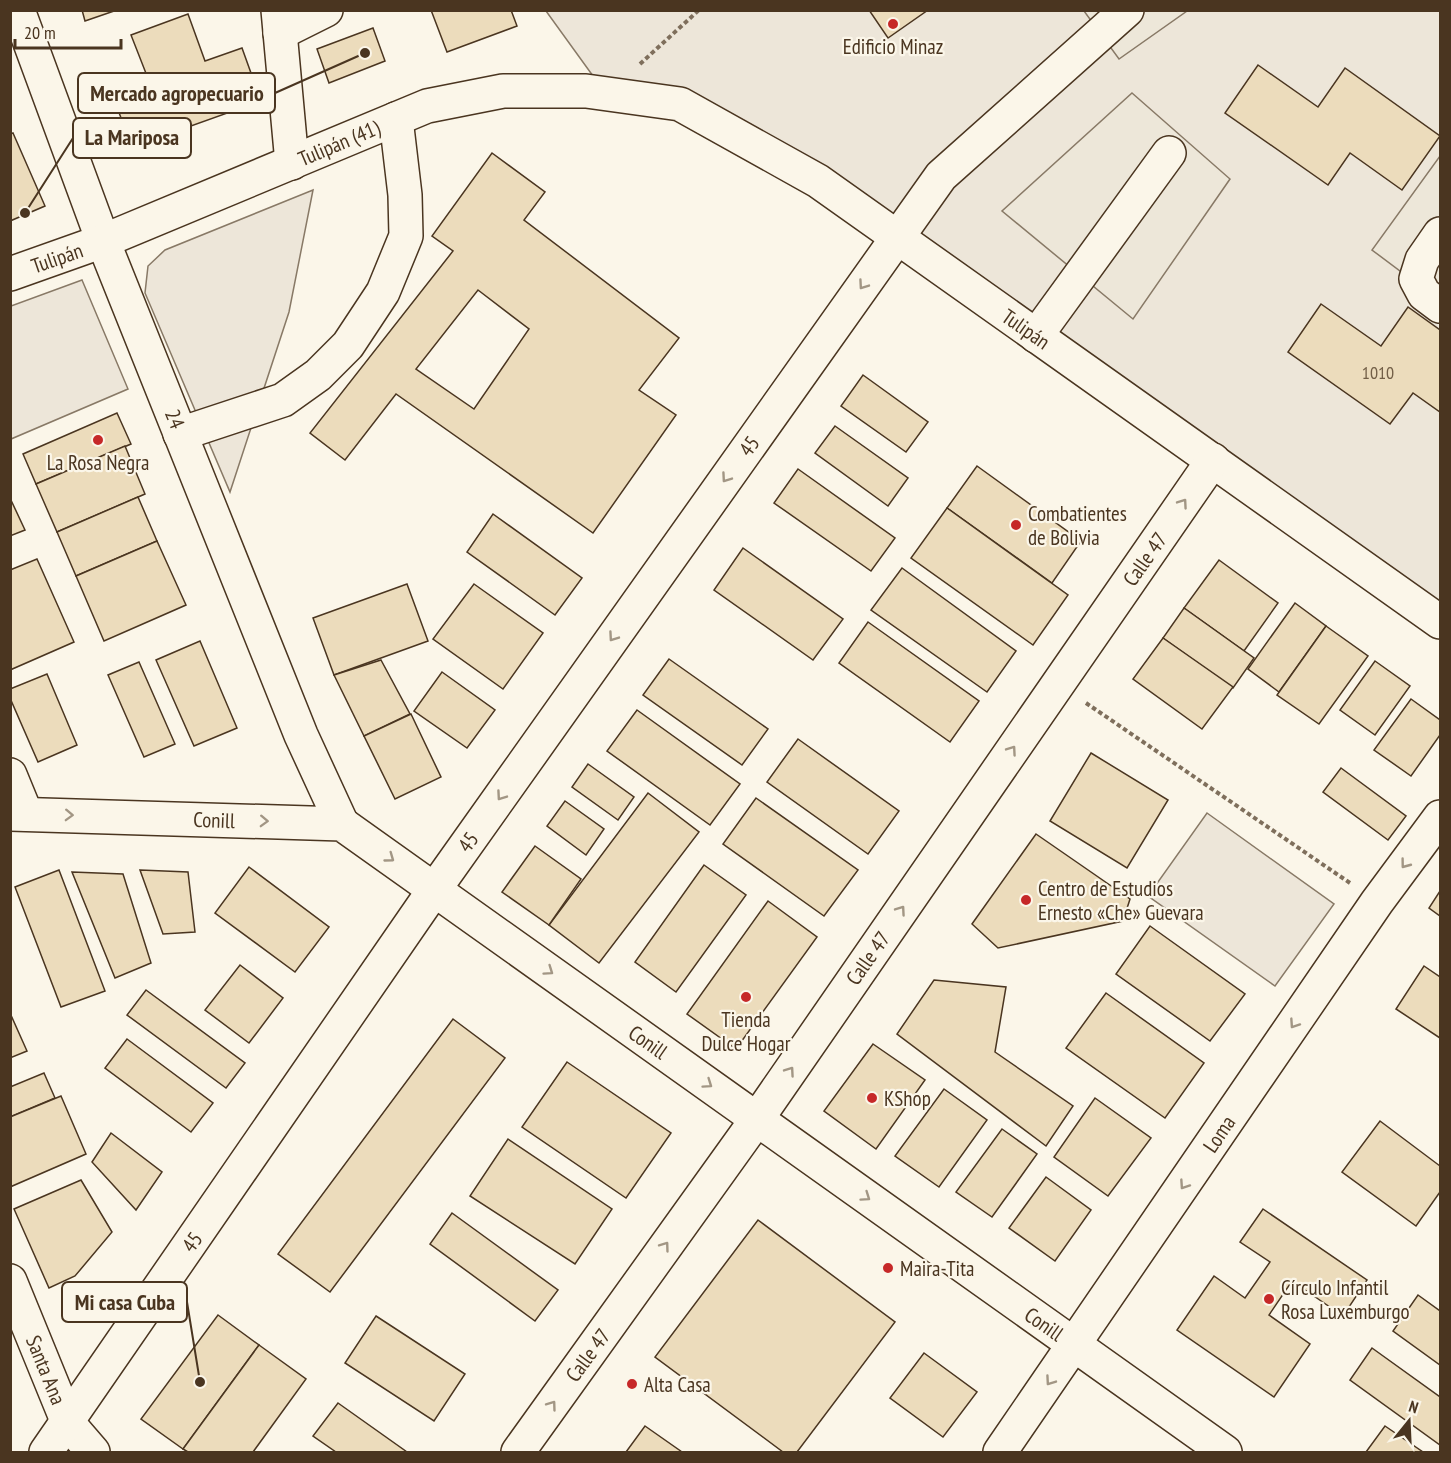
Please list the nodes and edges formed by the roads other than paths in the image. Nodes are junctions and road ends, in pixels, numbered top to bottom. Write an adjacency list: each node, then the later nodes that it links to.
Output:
1 (18, 10): 11 (street, 24)
2 (326, 10): 4 (street)
3 (1127, 10): 10 (street, 45)
4 (279, 22): 8 (street)
5 (596, 93): 6 (street, Tulipán (41)); 10 (street, Tulipán)
6 (396, 119): 8 (street, Tulipán (41)); 15 (street)
7 (1169, 153): 14 (street)
8 (292, 163): 11 (street, Tulipán (41))
9 (1440, 234): 13 (street)
10 (897, 237): 14 (street, Tulipán); 22 (street, 45, one-way to 22)
11 (103, 241): 12 (street, Tulipán); 15 (street, 24)
12 (10, 274)
13 (1440, 306)
14 (1036, 336): 16 (street, Tulipán)
15 (180, 434): 21 (street, 24)
16 (1213, 460): 17 (street, Tulipán); 23 (street, Calle 47, one-way to 16)
17 (1440, 622)
18 (10, 775): 19 (street)
19 (18, 814): 21 (street, Conill, one-way to 21)
20 (1440, 817): 25 (street, Loma, one-way to 25)
21 (342, 824): 22 (street, Conill, one-way to 22)
22 (434, 890): 23 (street, Conill, one-way to 23); 26 (street, 45)
23 (757, 1119): 25 (street, Conill, one-way to 25); 29 (street, Calle 47, one-way to 23)
24 (10, 1281): 26 (street, Santa Ana)
25 (1075, 1346): 30 (street, Loma, one-way to 30); 31 (street, Conill)
26 (68, 1423): 27 (street, 45); 28 (street, Santa Ana)
27 (46, 1452)
28 (93, 1452)
29 (518, 1452)
30 (1000, 1452)
31 (1225, 1452)

